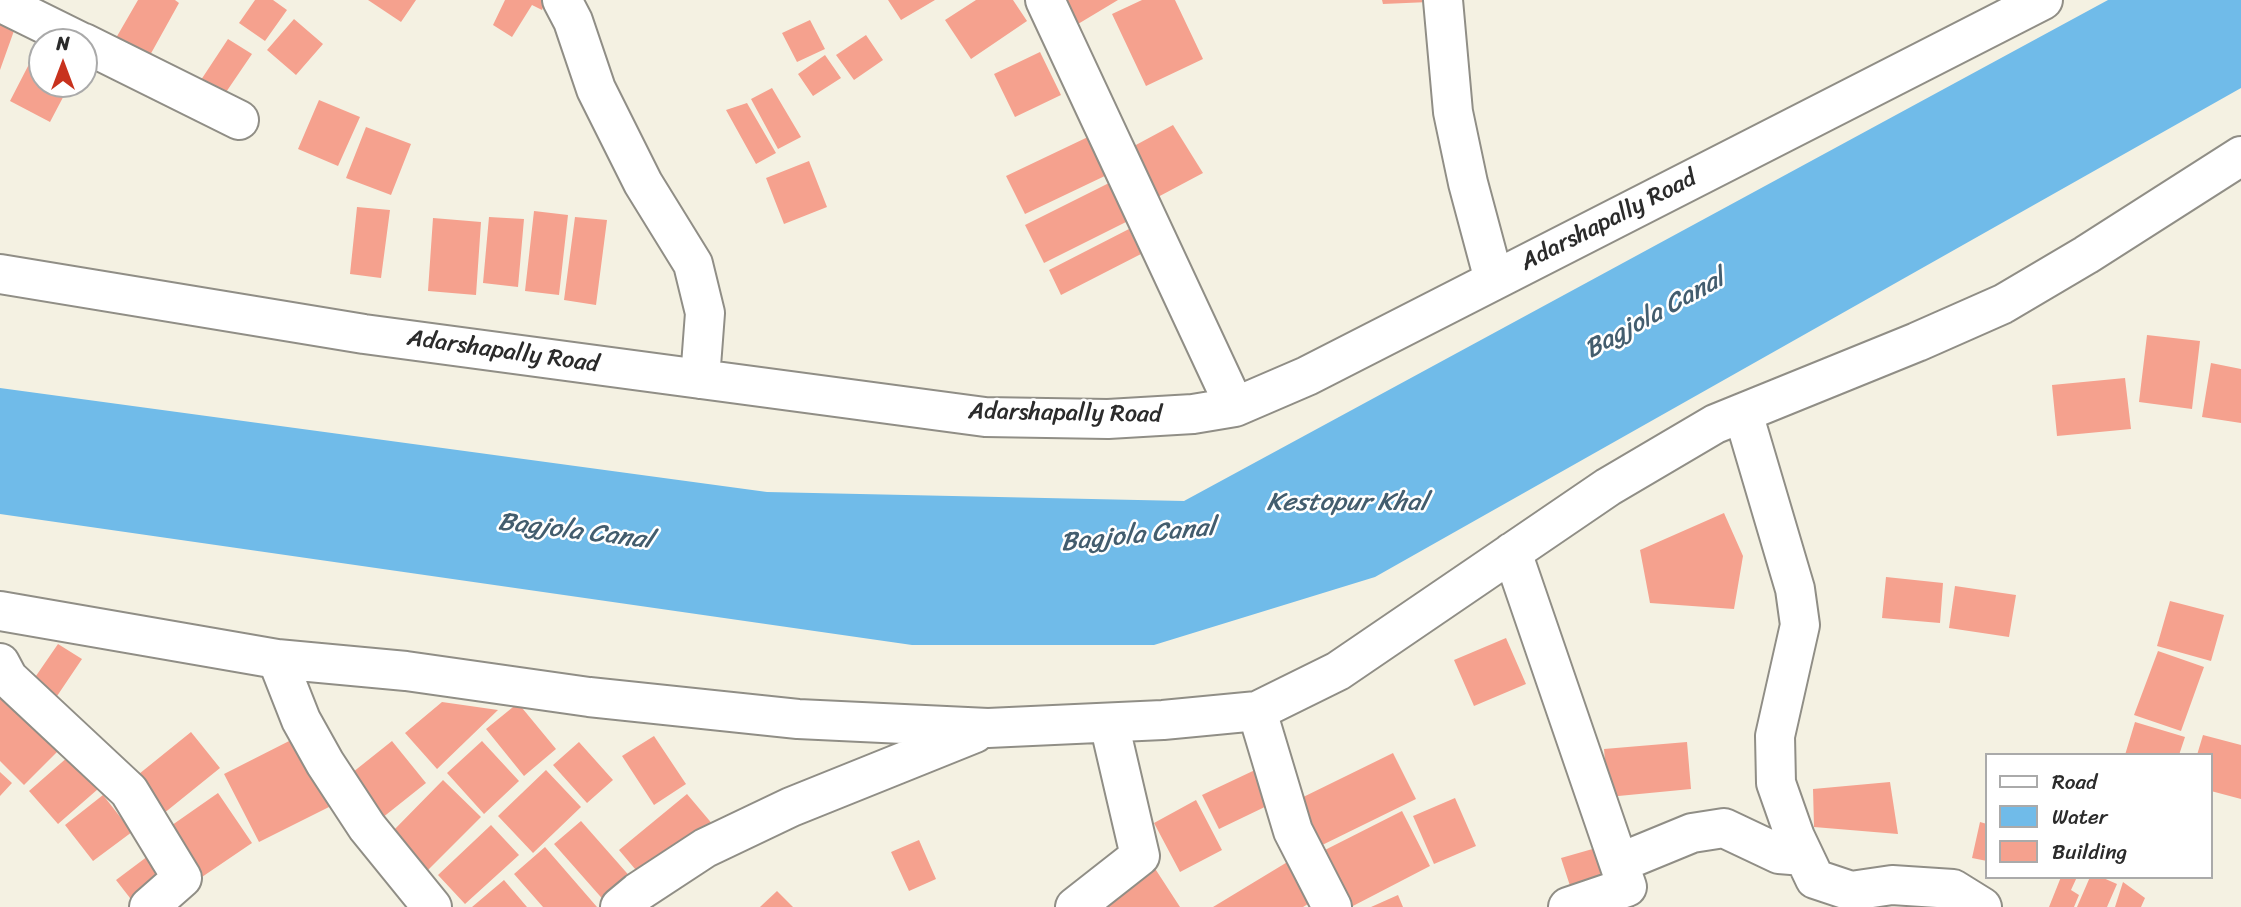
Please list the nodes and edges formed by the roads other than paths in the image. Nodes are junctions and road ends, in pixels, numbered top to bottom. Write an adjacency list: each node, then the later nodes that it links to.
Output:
1 (562, 0): 12 (street)
2 (1045, 0): 13 (street)
3 (1443, 0): 11 (street)
4 (2043, 0): 11 (street, Adarshapally Road)
5 (0, 2): 6 (street)
6 (53, 28)
7 (98, 50): 8 (street)
8 (239, 120)
9 (2241, 156): 14 (street)
10 (0, 274): 12 (street, Adarshapally Road)
11 (1494, 280): 13 (street, Adarshapally Road)
12 (700, 379): 13 (street, Adarshapally Road)
13 (1235, 407)
14 (1743, 412): 15 (street); 22 (street)
15 (1512, 552): 19 (street); 23 (street)
16 (0, 611): 17 (street)
17 (277, 659): 21 (street); 25 (street)
18 (0, 663): 24 (street)
19 (1257, 711): 20 (street); 28 (street)
20 (1109, 723): 21 (street); 27 (street)
21 (988, 728): 26 (street)
22 (1804, 856): 23 (street); 30 (street)
23 (1619, 863): 29 (street)
24 (149, 907)
25 (432, 907)
26 (620, 907)
27 (1074, 907)
28 (1332, 907)
29 (1568, 907)
30 (1982, 907)

